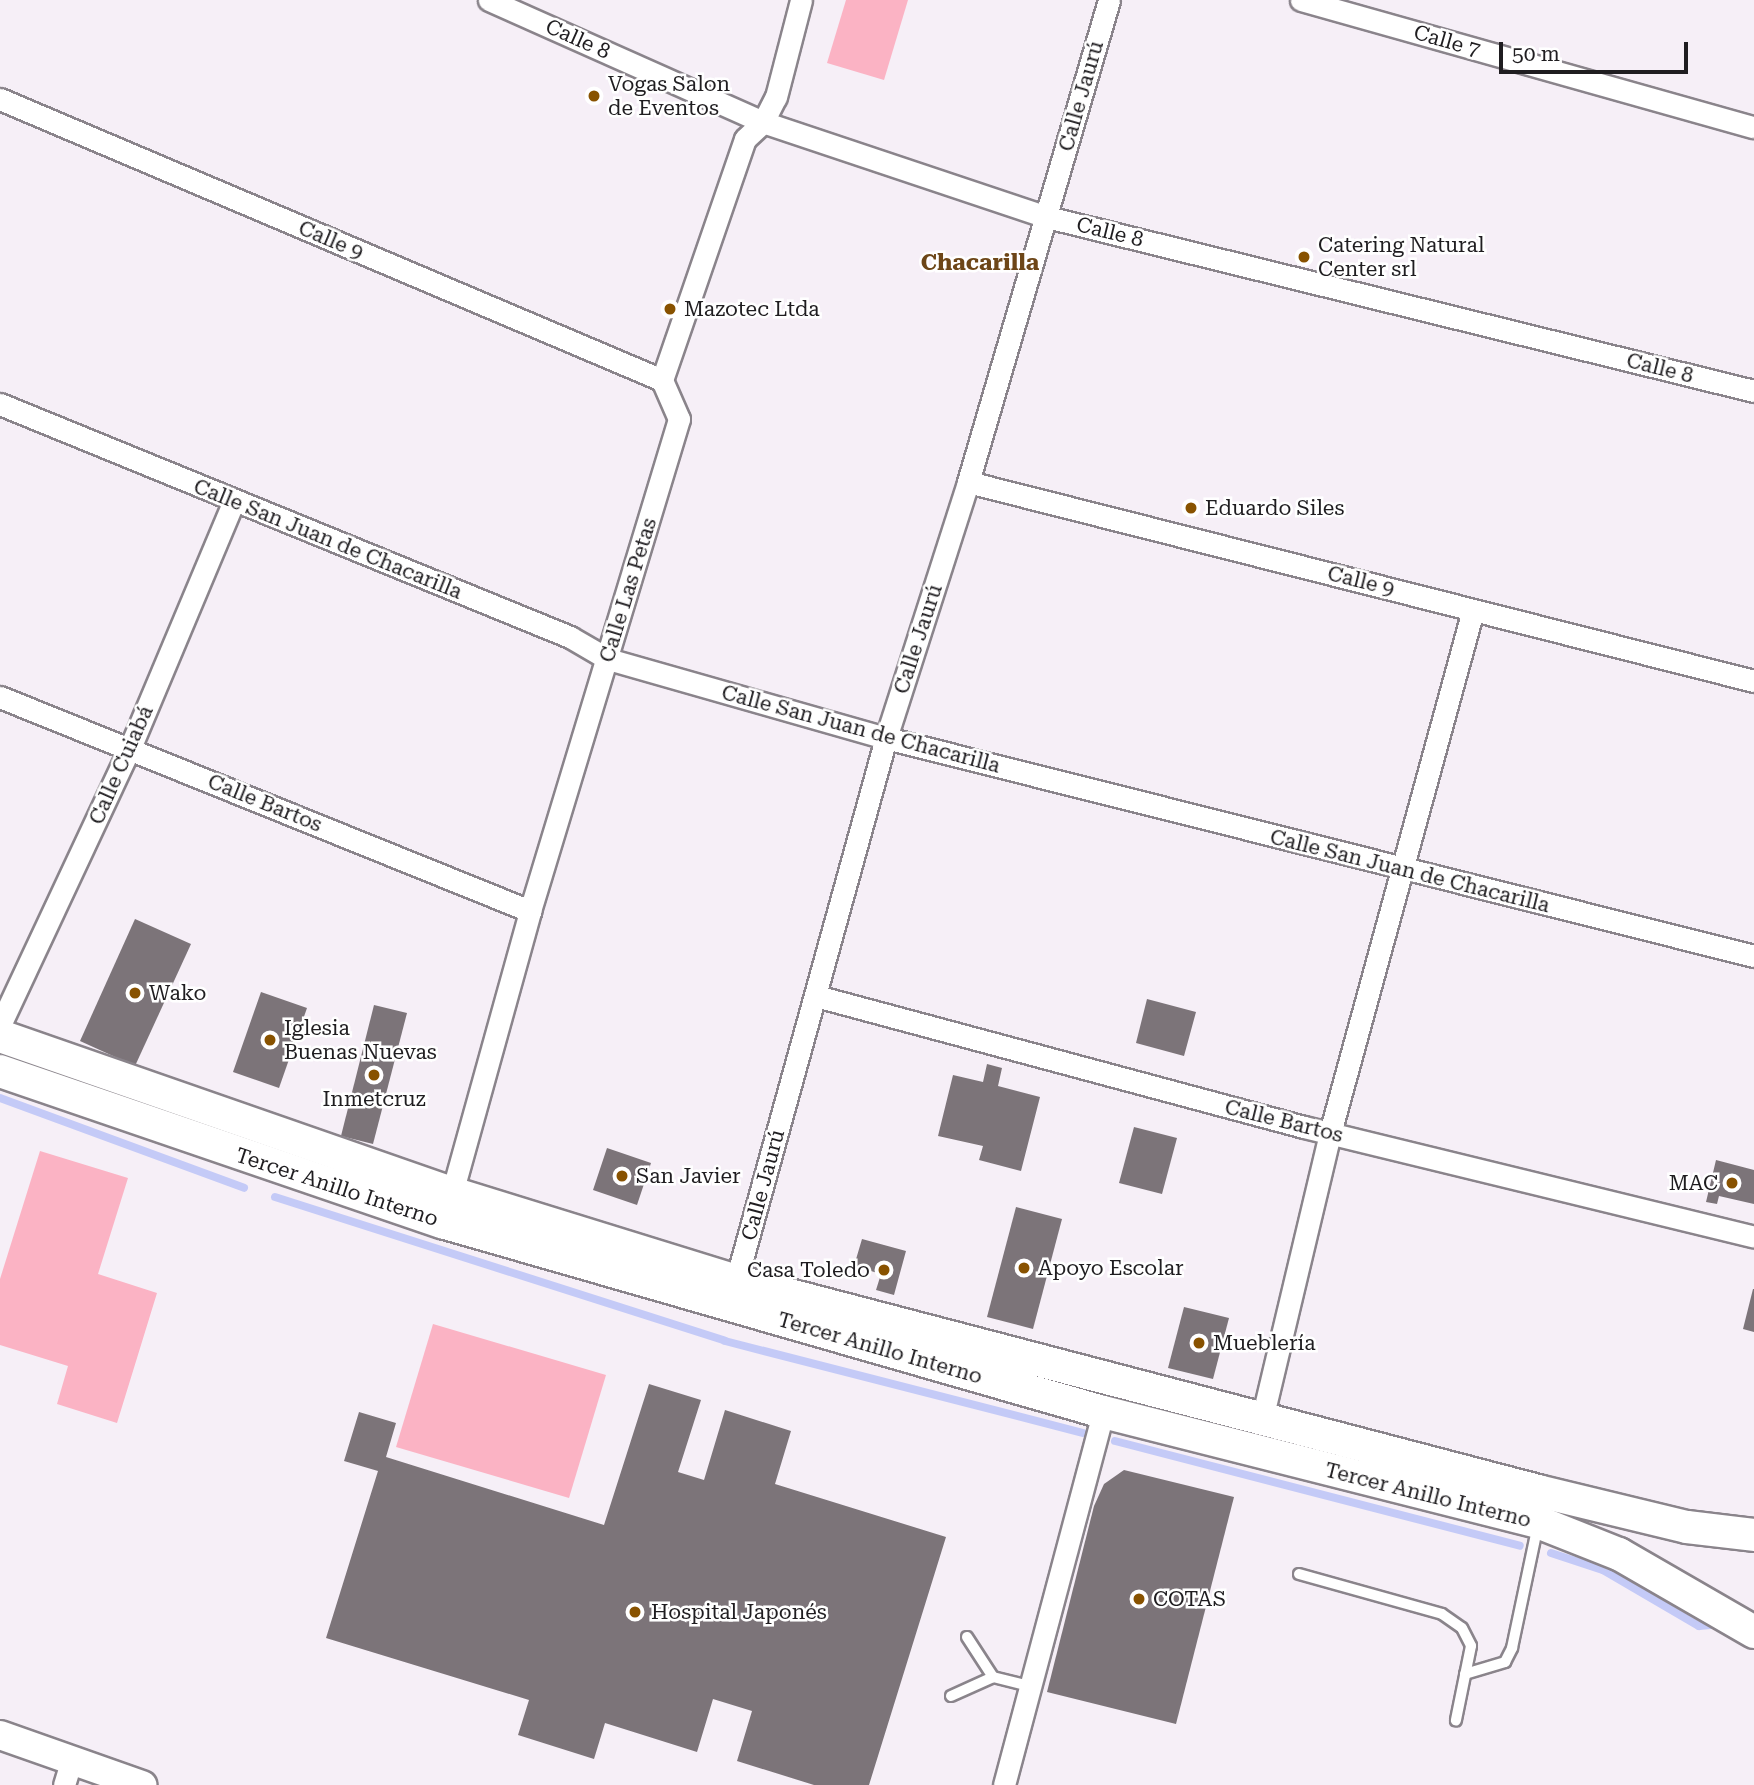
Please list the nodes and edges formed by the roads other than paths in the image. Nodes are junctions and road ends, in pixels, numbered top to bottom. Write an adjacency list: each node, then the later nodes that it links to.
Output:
1 (489, 0): 6 (street, Calle 8)
2 (801, 0): 6 (street)
3 (1109, 0): 8 (street, Calle Jaurú)
4 (1301, 0): 7 (street, Calle 7)
5 (0, 99): 9 (street, Calle 9)
6 (763, 122): 8 (street, Calle 8); 9 (street)
7 (1754, 127)
8 (1046, 217): 10 (street, Calle 8); 12 (street, Calle Jaurú)
9 (662, 380): 15 (street, Calle Las Petas)
10 (1754, 391)
11 (0, 404): 13 (street, Calle San Juan de Chacarilla)
12 (968, 482): 14 (street, Calle 9); 18 (street, Calle Jaurú)
13 (234, 501): 15 (street, Calle San Juan de Chacarilla); 19 (street, Calle Cuiabá)
14 (1473, 610): 16 (street, Calle 9); 20 (street)
15 (608, 659): 18 (street, Calle San Juan de Chacarilla); 21 (street, Calle Las Petas)
16 (1754, 681)
17 (0, 697): 19 (street, Calle Bartos)
18 (887, 738): 20 (street, Calle San Juan de Chacarilla); 23 (street, Calle Jaurú)
19 (130, 748): 21 (street, Calle Bartos); 24 (street, Calle Cuiabá)
20 (1403, 871): 22 (street, Calle San Juan de Chacarilla); 30 (street)
21 (530, 911): 31 (street, Calle Las Petas)
22 (1754, 956)
23 (816, 996): 30 (street, Calle Bartos); 33 (street, Calle Jaurú)
24 (0, 1025)
25 (0, 1036): 28 (main road, Tercer Anillo Interno)
26 (0, 1070): 27 (main road, Tercer Anillo Interno)
27 (66, 1094): 28 (main road); 29 (main road, Tercer Anillo Interno)
28 (244, 1121): 31 (main road, Tercer Anillo Interno)
29 (166, 1130): 31 (main road); 34 (main road, Tercer Anillo Interno)
30 (1330, 1133): 32 (street, Calle Bartos); 36 (street)
31 (452, 1193): 33 (main road, Tercer Anillo Interno); 34 (main road)
32 (1754, 1237)
33 (751, 1285): 35 (main road); 36 (main road, Tercer Anillo Interno)
34 (809, 1328): 35 (main road, Tercer Anillo Interno)
35 (1103, 1412): 37 (main road); 38 (main road, Tercer Anillo Interno); 45 (street)
36 (1262, 1419): 37 (main road, Tercer Anillo Interno)
37 (1392, 1453): 39 (main road, Tercer Anillo Interno)
38 (1538, 1522): 41 (main road, Tercer Anillo Interno); 43 (lane)
39 (1754, 1535)
40 (1299, 1574): 43 (lane)
41 (1754, 1632)
42 (967, 1637): 44 (lane)
43 (1465, 1674): 47 (lane)
44 (993, 1677): 45 (lane); 46 (lane)
45 (1030, 1686): 51 (street)
46 (951, 1696)
47 (1456, 1720)
48 (0, 1735): 49 (street)
49 (67, 1774): 50 (street)
50 (142, 1785)
51 (1004, 1785)

